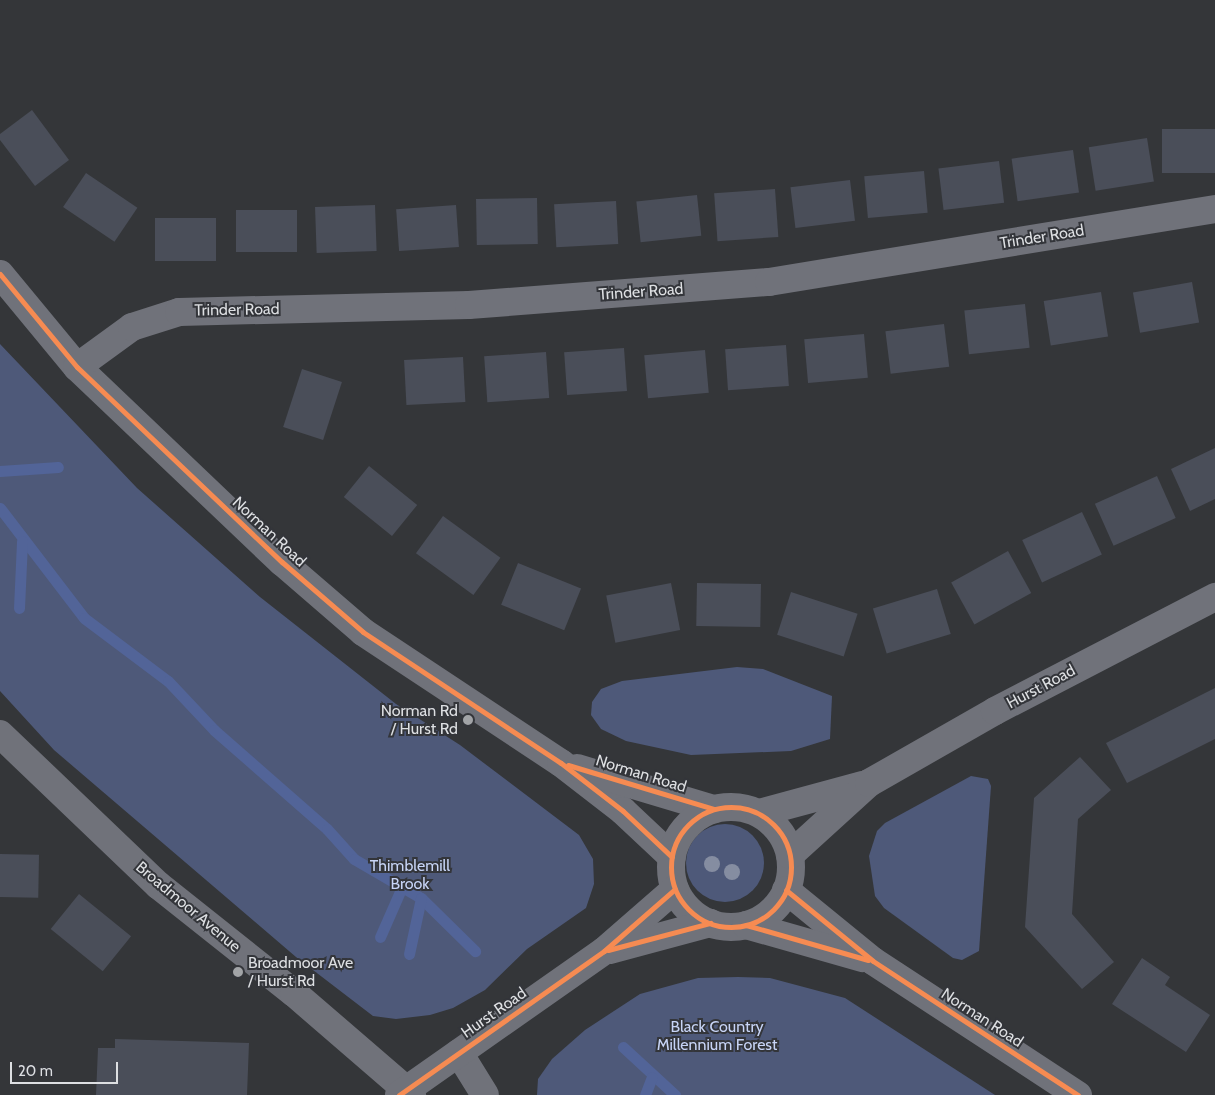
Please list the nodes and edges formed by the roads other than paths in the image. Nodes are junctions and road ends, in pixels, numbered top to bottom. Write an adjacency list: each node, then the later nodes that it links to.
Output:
1 (1215, 209): 3 (street, Trinder Road)
2 (0, 274): 3 (street, Norman Road)
3 (77, 367): 6 (street, Norman Road)
4 (1215, 597): 7 (street, Hurst Road)
5 (4, 746): 19 (street, Broadmoor Avenue)
6 (561, 763): 8 (street, Norman Road); 11 (street, Norman Road)
7 (870, 783): 9 (street, Hurst Road); 10 (street, Hurst Road)
8 (714, 809): 9 (street); 11 (street)
9 (758, 813): 10 (street)
10 (790, 855): 13 (street)
11 (672, 857): 12 (street)
12 (675, 889): 14 (street); 16 (street, Hurst Road)
13 (786, 890): 15 (street); 17 (street, Norman Road)
14 (710, 923): 15 (street); 16 (street, Hurst Road)
15 (746, 925): 17 (street, Norman Road)
16 (604, 951): 18 (street, Hurst Road)
17 (873, 961): 21 (street, Norman Road)
18 (459, 1053): 19 (street, Hurst Road); 20 (street)
19 (406, 1093)
20 (485, 1095)
21 (1078, 1095)

